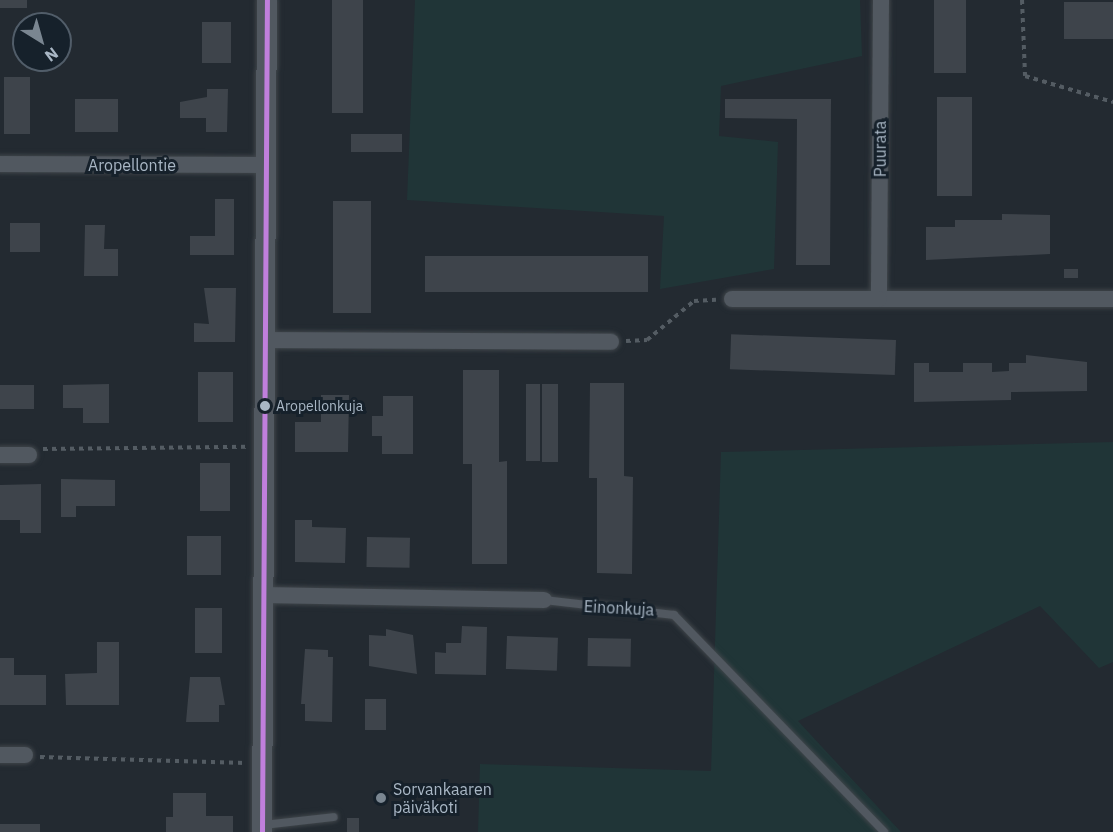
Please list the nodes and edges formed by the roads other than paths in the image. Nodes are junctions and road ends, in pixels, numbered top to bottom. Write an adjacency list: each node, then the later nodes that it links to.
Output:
1 (267, 0): 4 (street)
2 (881, 0): 7 (street, Puurata)
3 (0, 164): 4 (street, Aropellontie)
4 (265, 165): 8 (street)
5 (1113, 298): 7 (street)
6 (732, 299): 7 (street)
7 (879, 299)
8 (265, 340): 9 (street); 12 (street)
9 (611, 342)
10 (0, 455): 11 (street)
11 (29, 455)
12 (262, 595): 13 (street, Einonkuja); 17 (street)
13 (544, 600): 18 (lane, Einonkuja)
14 (0, 755): 15 (street)
15 (25, 755)
16 (334, 817): 17 (lane)
17 (262, 828)
18 (884, 832)

